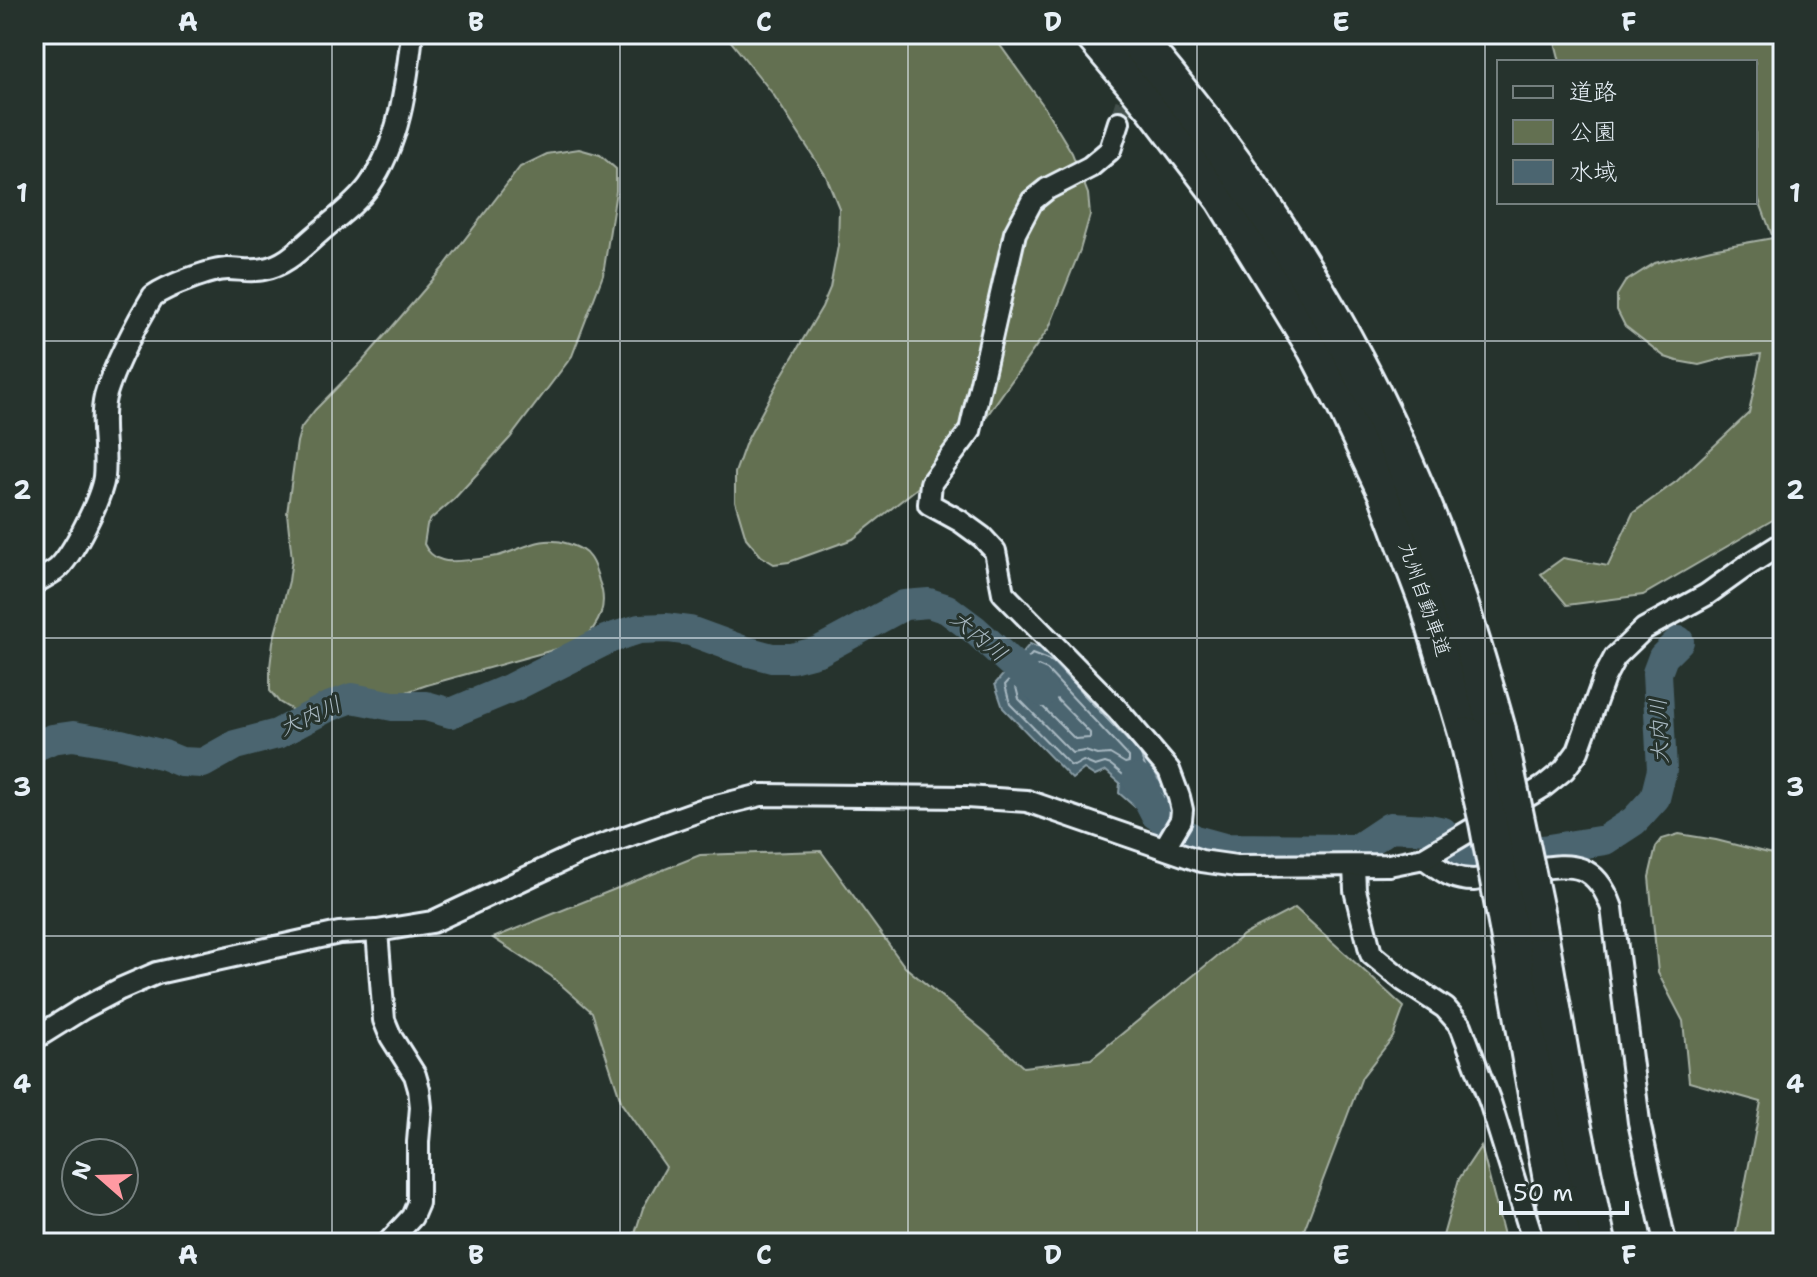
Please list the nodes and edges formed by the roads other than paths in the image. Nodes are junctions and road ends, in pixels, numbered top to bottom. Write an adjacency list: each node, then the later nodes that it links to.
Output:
1 (412, 34): 6 (street)
2 (1093, 34): 7 (highway, 九州自動車道)
3 (1132, 34): 7 (highway, 九州自動車道)
4 (1119, 122): 8 (street)
5 (1783, 543): 9 (street)
6 (34, 583)
7 (1482, 733): 11 (highway, 九州自動車道, bridge)
8 (1165, 847): 10 (street); 12 (street)
9 (1424, 858): 10 (street); 20 (street)
10 (1354, 866): 16 (street)
11 (1523, 925): 13 (highway, 九州自動車道); 17 (highway, 九州自動車道)
12 (377, 931): 14 (street); 15 (street)
13 (1544, 962): 18 (highway, 九州自動車道); 19 (highway)
14 (34, 1039)
15 (388, 1243)
16 (1534, 1243)
17 (1563, 1243)
18 (1597, 1243)
19 (1621, 1243)
20 (1665, 1243)

